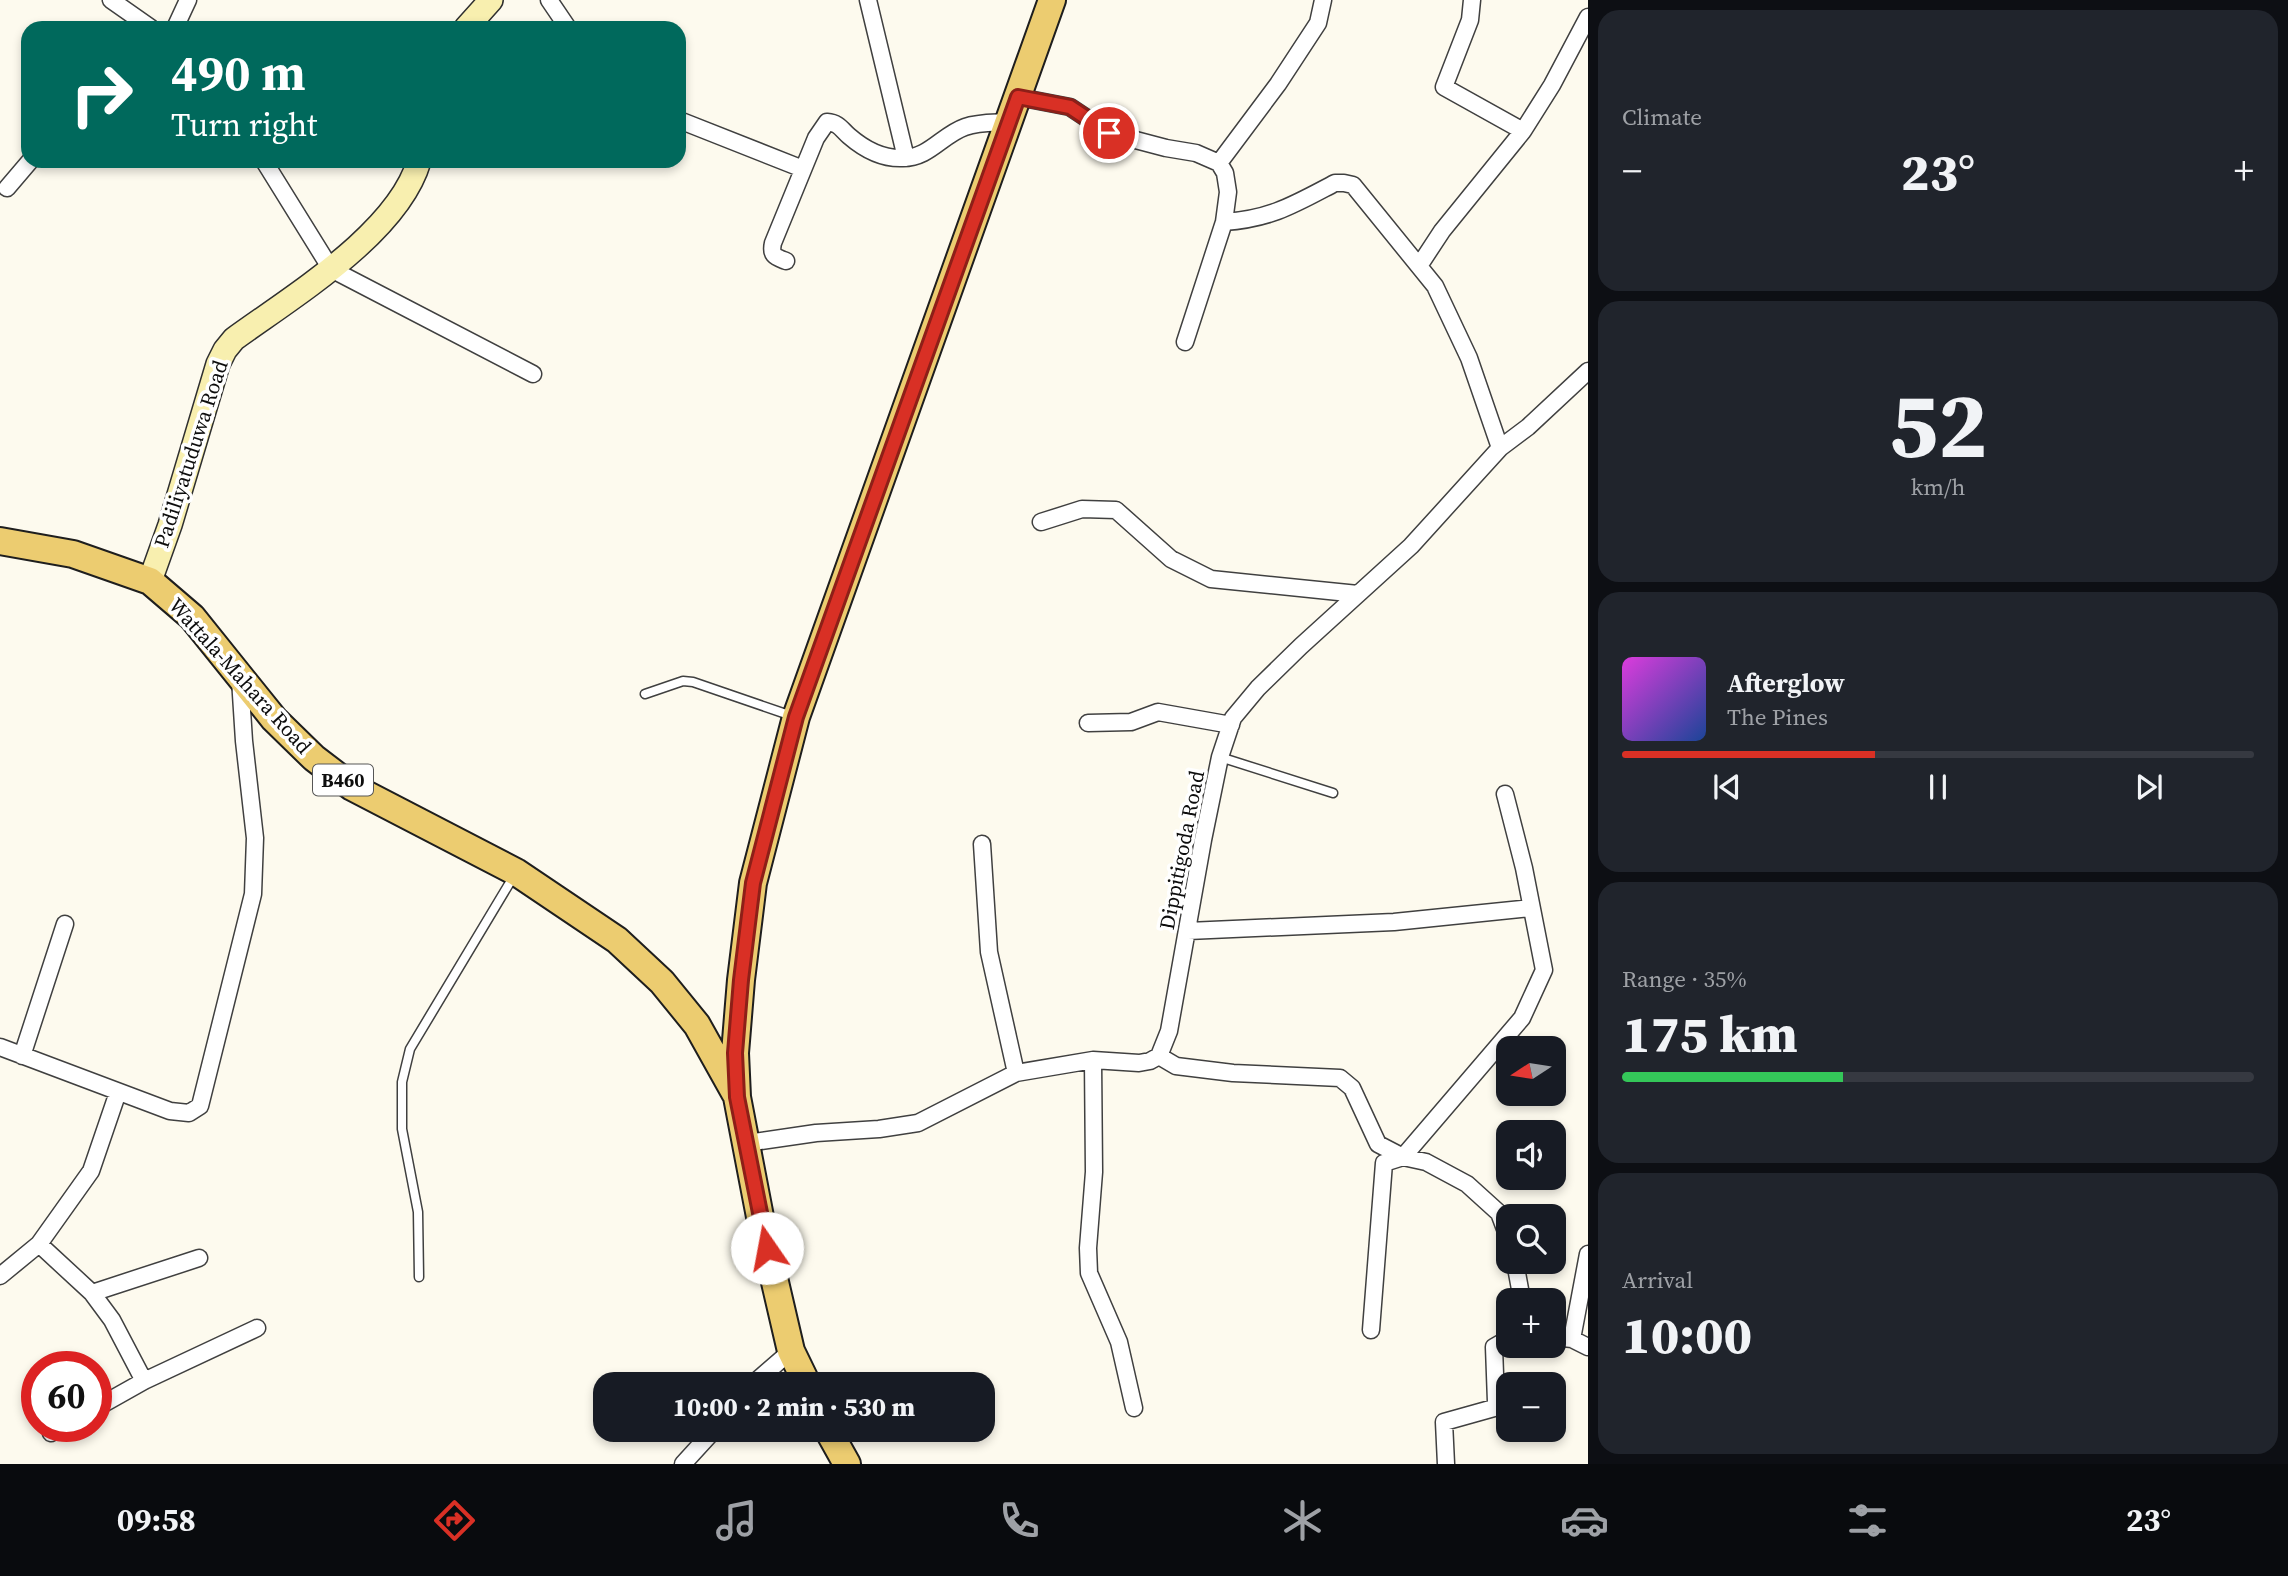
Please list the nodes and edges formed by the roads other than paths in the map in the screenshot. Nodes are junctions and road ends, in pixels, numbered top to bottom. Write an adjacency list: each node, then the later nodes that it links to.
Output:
1 (110, 0): 10 (street)
2 (188, 0): 11 (street)
3 (491, 0): 12 (street)
4 (549, 0): 13 (street)
5 (868, 0): 18 (street)
6 (1052, 0): 14 (main road)
7 (1323, 0): 19 (street)
8 (1472, 0): 17 (street)
9 (1588, 18): 17 (street)
10 (139, 21)
11 (178, 21)
12 (472, 21)
13 (563, 21)
14 (1018, 97): 15 (main road); 19 (street)
15 (1009, 122): 18 (street); 39 (main road)
16 (686, 123): 23 (street)
17 (1523, 131): 27 (street)
18 (906, 159): 23 (street)
19 (1219, 163): 25 (street)
20 (24, 168): 24 (street)
21 (268, 168): 28 (street)
22 (417, 168): 28 (street, Padiliyatuduwa Road)
23 (803, 169): 26 (street)
24 (7, 188)
25 (1224, 222): 27 (street); 29 (street)
26 (786, 261)
27 (1419, 266): 32 (street)
28 (331, 269): 31 (street); 35 (street, Padiliyatuduwa Road)
29 (1185, 342)
30 (1588, 371): 32 (street, Dippitigoda Road)
31 (533, 374)
32 (1500, 448): 36 (street, Dippitigoda Road)
33 (1041, 522): 36 (street)
34 (0, 541): 35 (main road, Wattala-Mahara Road / B460)
35 (150, 581): 37 (main road, Wattala-Mahara Road / B460)
36 (1358, 594): 41 (street, Dippitigoda Road)
37 (240, 674): 46 (main road, Wattala-Mahara Road / B460); 55 (street)
38 (645, 694): 39 (lane)
39 (796, 717): 56 (main road)
40 (1088, 723): 41 (street)
41 (1231, 725): 42 (street, Dippitigoda Road)
42 (1220, 757): 43 (lane); 49 (street, Dippitigoda Road)
43 (1333, 793)
44 (1505, 794): 47 (street)
45 (982, 844): 54 (street)
46 (516, 872): 56 (main road, Wattala-Mahara Road / B460); 64 (lane)
47 (1531, 908): 49 (street); 58 (street)
48 (65, 924): 51 (street)
49 (1188, 931): 52 (street, Dippitigoda Road)
50 (0, 1047): 51 (street)
51 (22, 1056): 55 (street)
52 (1159, 1056): 53 (street); 58 (street)
53 (1093, 1060): 54 (street); 77 (street)
54 (1016, 1073): 57 (street)
55 (118, 1092): 60 (street)
56 (737, 1097): 57 (main road)
57 (747, 1143): 72 (main road)
58 (1403, 1157): 59 (street); 67 (street)
59 (1496, 1210)
60 (39, 1244): 63 (street); 65 (street)
61 (1588, 1254): 69 (street)
62 (198, 1258): 65 (street)
63 (0, 1276)
64 (419, 1278)
65 (92, 1293): 75 (street)
66 (257, 1328): 75 (street)
67 (1371, 1330)
68 (1566, 1338): 69 (street)
69 (1572, 1339): 71 (street)
70 (1496, 1346): 82 (street)
71 (1588, 1346)
72 (791, 1351): 73 (street); 74 (main road)
73 (767, 1372)
74 (801, 1372)
75 (144, 1381): 76 (street)
76 (112, 1399)
77 (1134, 1408)
78 (703, 1442): 80 (street)
79 (835, 1442): 81 (main road)
80 (683, 1464)
81 (847, 1464)
82 (1446, 1464)

